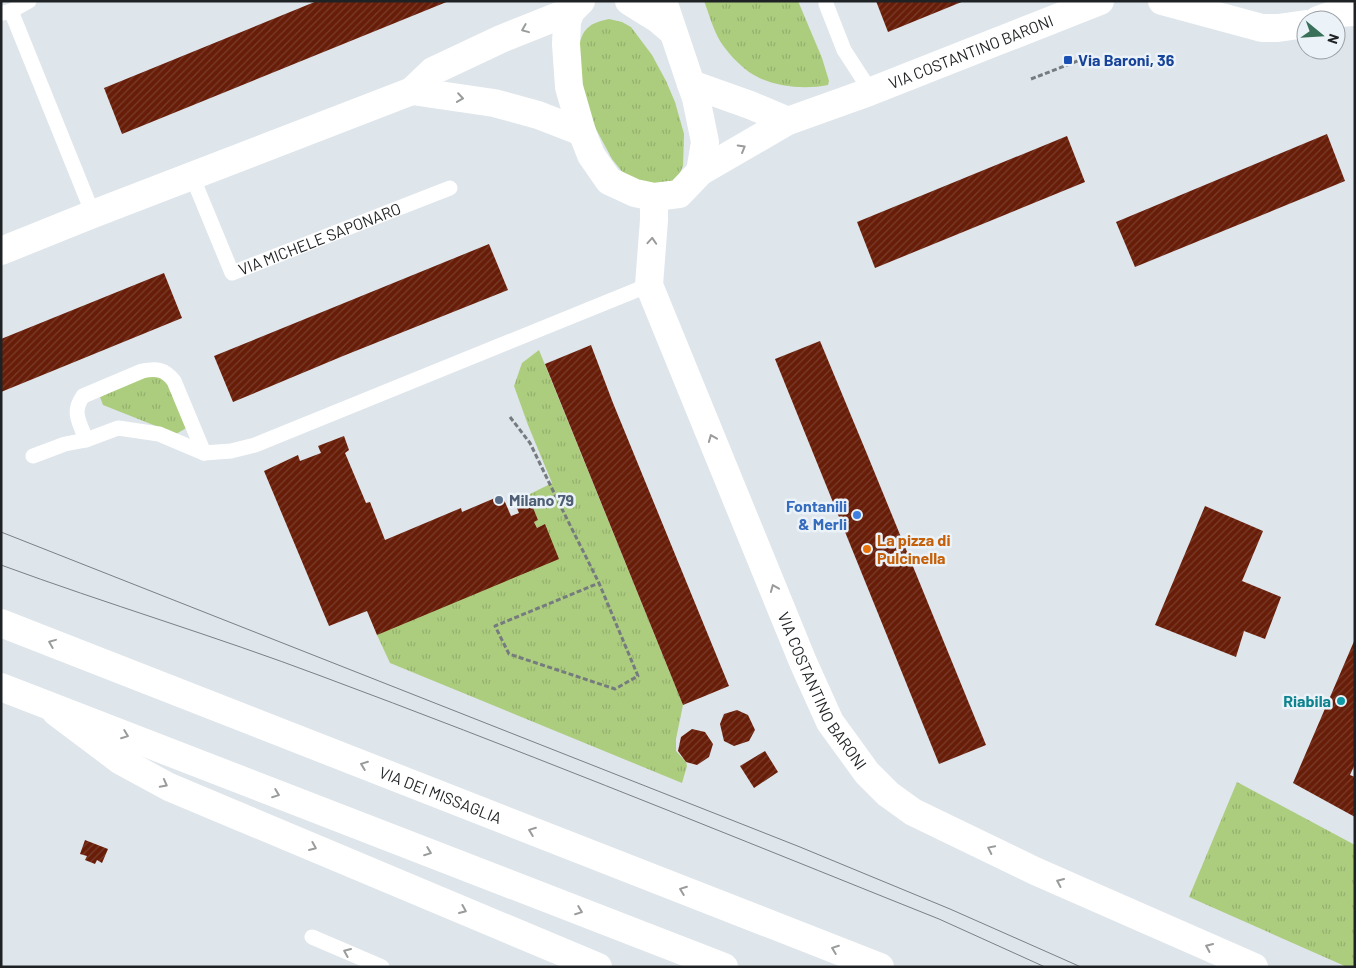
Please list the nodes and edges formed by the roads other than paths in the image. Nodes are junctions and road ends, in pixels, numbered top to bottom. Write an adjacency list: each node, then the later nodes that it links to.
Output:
1 (29, 1): 8 (lane)
2 (629, 1): 10 (street)
3 (663, 1): 10 (street)
4 (826, 1): 13 (lane, VIA COSTANTINO BARONI)
5 (1100, 1): 13 (street, VIA COSTANTINO BARONI)
6 (1162, 1): 9 (street)
7 (576, 5): 12 (street, one-way to 12); 15 (street, VIA COSTANTINO BARONI)
8 (6, 12): 20 (lane)
9 (1296, 25)
10 (672, 31): 11 (street)
11 (691, 84): 14 (street); 16 (street)
12 (412, 91): 15 (street, one-way to 15); 17 (street)
13 (869, 92): 14 (street, VIA COSTANTINO BARONI)
14 (788, 121): 16 (street, VIA COSTANTINO BARONI, one-way to 14)
15 (582, 132): 19 (street, VIA COSTANTINO BARONI)
16 (700, 172): 19 (street, VIA COSTANTINO BARONI)
17 (192, 176): 18 (lane, VIA MICHELE SAPONARO); 20 (street)
18 (450, 188)
19 (654, 197): 22 (street, VIA COSTANTINO BARONI, one-way to 19)
20 (93, 214): 21 (street)
21 (1, 251)
22 (649, 285): 24 (lane); 34 (street, VIA COSTANTINO BARONI, one-way to 22)
23 (86, 440): 24 (lane); 24 (lane); 25 (lane)
24 (204, 453)
25 (33, 456)
26 (1, 623): 33 (street, VIA DEI MISSAGLIA, one-way to 26)
27 (1, 687): 28 (street)
28 (46, 705): 31 (street, one-way to 31); 32 (street, one-way to 32)
29 (312, 936): 30 (lane, one-way to 29)
30 (382, 967)
31 (598, 967)
32 (724, 967)
33 (880, 967)
34 (1254, 967)

